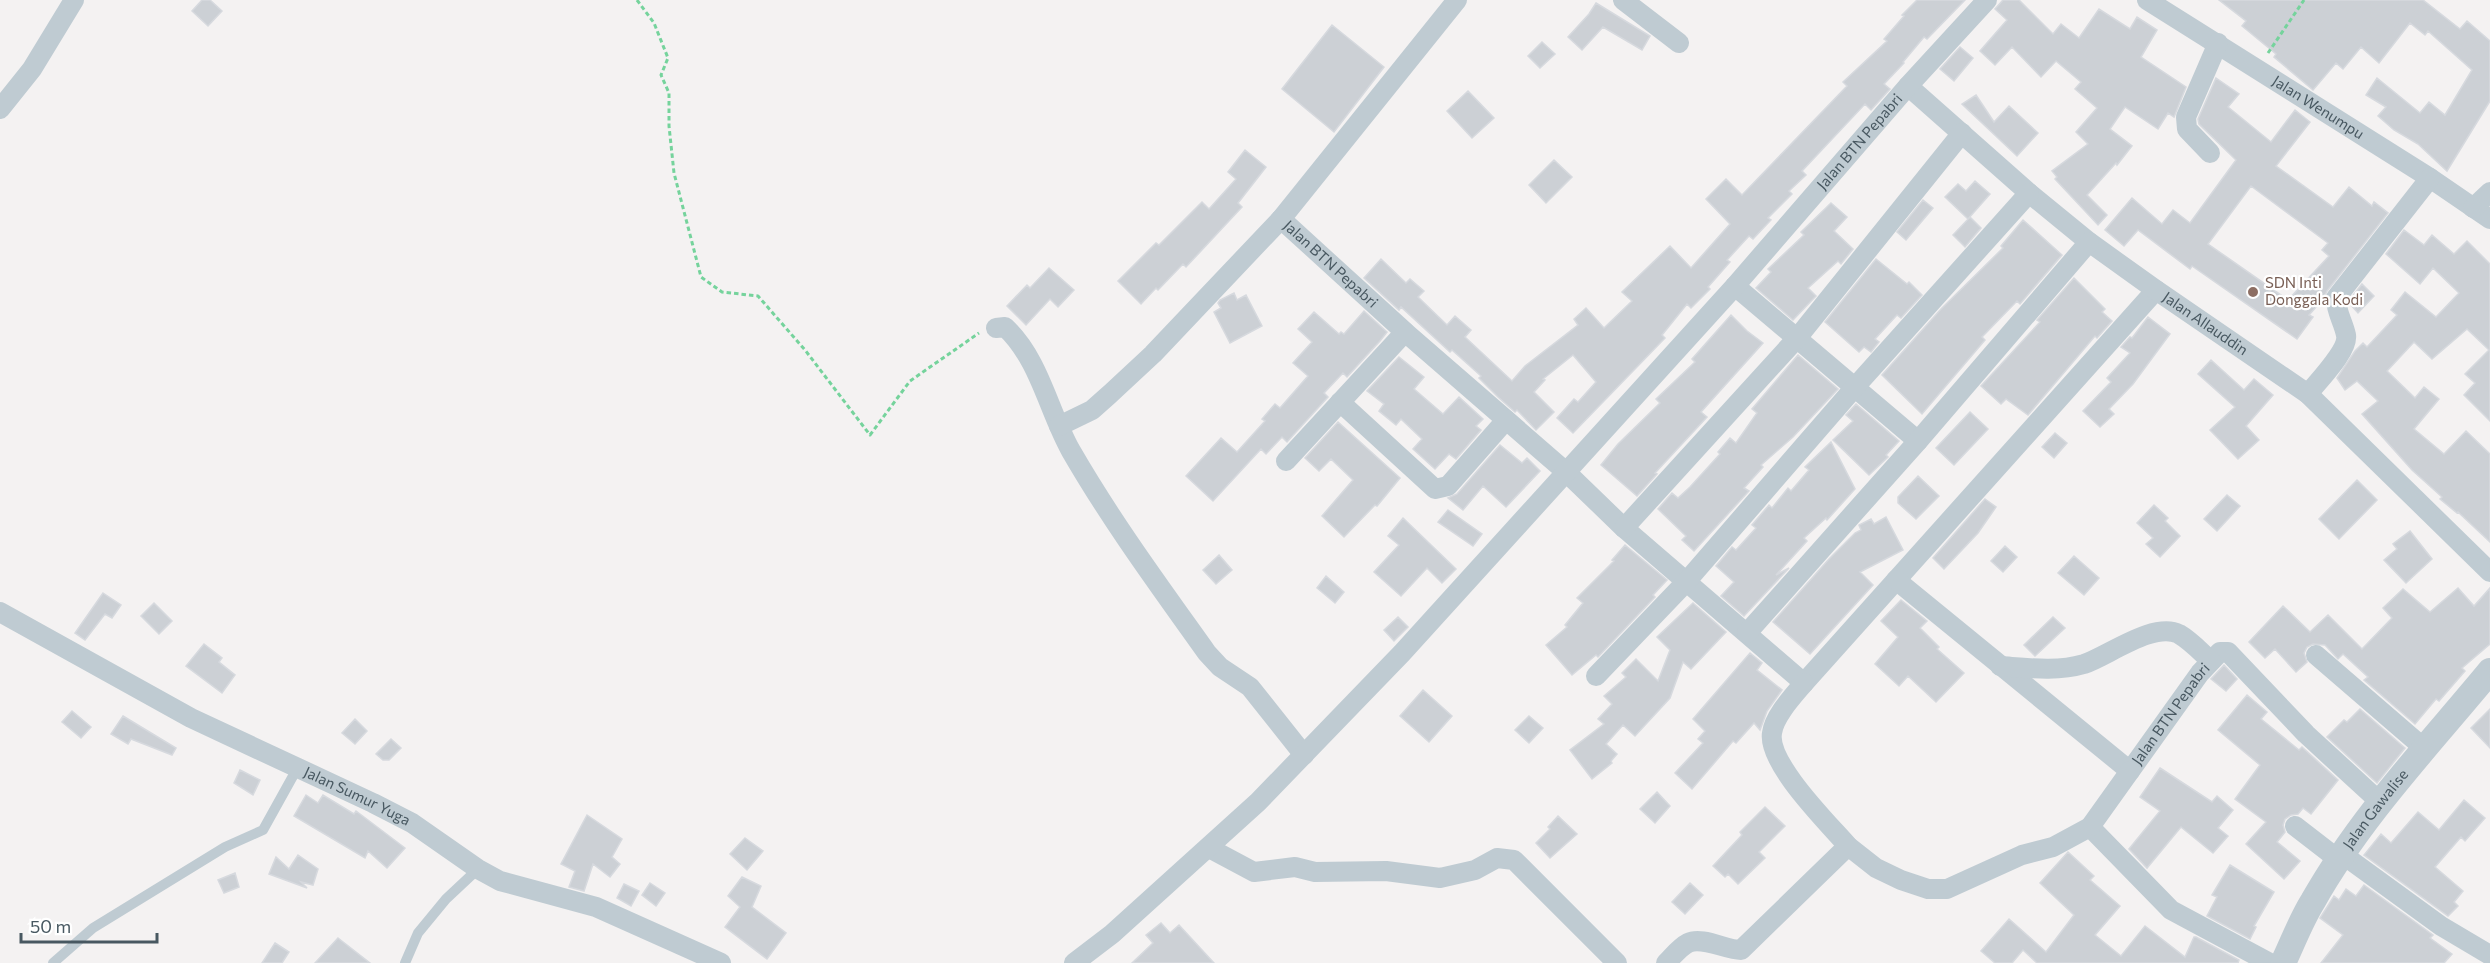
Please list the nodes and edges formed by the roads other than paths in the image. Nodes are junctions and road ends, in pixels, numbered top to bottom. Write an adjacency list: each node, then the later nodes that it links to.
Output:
1 (74, 0): 9 (street)
2 (1457, 0): 16 (street, Jalan BTN Pepabri)
3 (1623, 0): 6 (street)
4 (1987, 0): 8 (street, Jalan BTN Pepabri)
5 (2146, 0): 7 (street, Jalan Wenumpu)
6 (1679, 43)
7 (2218, 43): 11 (street); 12 (street, Jalan Wenumpu)
8 (1908, 86): 10 (street, Jalan Allauddin); 19 (street, Jalan BTN Pepabri)
9 (0, 109)
10 (1962, 133): 14 (street, Jalan Allauddin); 23 (street)
11 (2210, 153)
12 (2430, 178): 15 (street, Jalan Wenumpu); 25 (street)
13 (2490, 192): 15 (street)
14 (2029, 193): 18 (street, Jalan Allauddin); 24 (street)
15 (2473, 208): 17 (street, Jalan Wenumpu)
16 (1281, 219): 22 (street, Jalan BTN Pepabri); 28 (street)
17 (2490, 219)
18 (2089, 242): 20 (street, Jalan Allauddin); 29 (street)
19 (1735, 286): 23 (street); 31 (street, Jalan BTN Pepabri)
20 (2156, 290): 25 (street, Jalan Allauddin); 34 (street)
21 (996, 328): 28 (street)
22 (1405, 332): 26 (street); 27 (street, Jalan BTN Pepabri)
23 (1798, 337): 24 (street); 32 (street)
24 (1855, 387): 29 (street); 35 (street)
25 (2308, 394): 33 (street, Jalan Allauddin)
26 (1340, 402): 27 (street); 30 (street)
27 (1506, 420): 31 (street, Jalan BTN Pepabri)
28 (1059, 426): 45 (street)
29 (1918, 441): 37 (street)
30 (1286, 461)
31 (1565, 471): 32 (street, Jalan BTN Pepabri); 45 (street)
32 (1624, 528): 35 (street, Jalan BTN Pepabri)
33 (2490, 572)
34 (1896, 580): 40 (street, Jalan BTN Pepabri); 43 (street)
35 (1686, 582): 37 (street, Jalan BTN Pepabri); 42 (street)
36 (0, 612): 46 (street, Jalan Sumur Yuga)
37 (1747, 633): 43 (street, Jalan BTN Pepabri)
38 (2316, 655): 44 (street)
39 (2211, 661): 40 (street); 47 (street, Jalan BTN Pepabri); 48 (street, Jalan BTN Pepabri)
40 (2000, 666): 47 (street, Jalan BTN Pepabri)
41 (2490, 671): 44 (street, Jalan Gawalise)
42 (1596, 676)
43 (1804, 683): 51 (street)
44 (2425, 749): 48 (street, Jalan Gawalise)
45 (1304, 755): 52 (street)
46 (298, 767): 54 (street, Jalan Sumur Yuga); 56 (lane)
47 (2130, 771): 50 (street)
48 (2380, 802): 53 (street, Jalan Gawalise)
49 (2295, 826): 53 (street)
50 (2090, 827): 51 (street); 62 (street)
51 (1848, 846): 61 (street)
52 (1209, 848): 59 (street); 60 (street)
53 (2340, 857): 55 (street); 63 (street, Jalan Gawalise)
54 (478, 869): 57 (lane); 58 (street, Jalan Sumur Yuga)
55 (2490, 955)
56 (53, 963)
57 (405, 963)
58 (721, 963)
59 (1074, 963)
60 (1617, 963)
61 (1666, 963)
62 (2270, 963)
63 (2283, 963)

